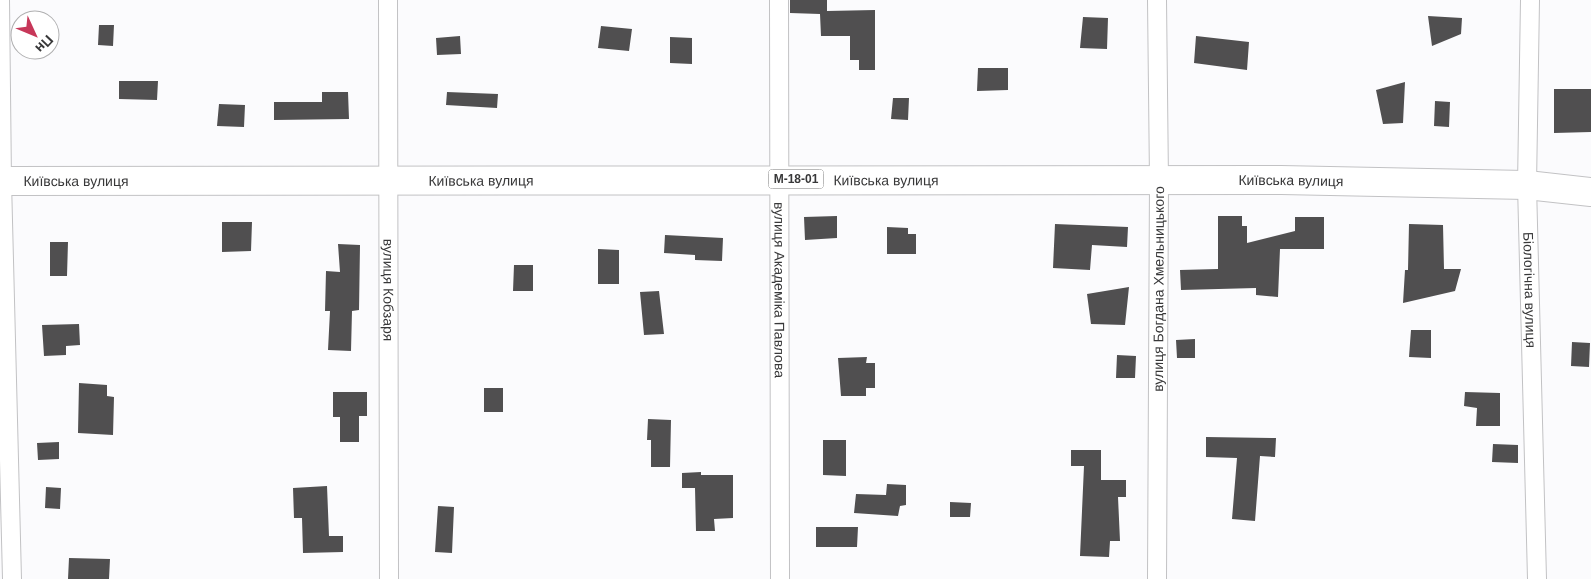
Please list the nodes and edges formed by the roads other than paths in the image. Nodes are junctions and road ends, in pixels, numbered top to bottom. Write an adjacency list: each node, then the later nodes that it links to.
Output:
1 (0, 0): 7 (street)
2 (388, 0): 8 (street, вулиця Кобзаря)
3 (779, 0): 6 (street, вулиця Академіка Павлова)
4 (1157, 0): 9 (street, вулиця Богдана Хмельницького)
5 (1530, 0): 10 (street, Біологічна вулиця)
6 (778, 179): 8 (highway, Київська вулиця / М-18-01); 9 (highway, Київська вулиця / М-18-01); 14 (street, вулиця Академіка Павлова)
7 (1, 181): 8 (highway, Київська вулиця / М-18-01); 12 (street)
8 (389, 181): 13 (street, вулиця Кобзаря)
9 (1159, 181): 10 (highway, Київська вулиця / М-18-01); 15 (street, вулиця Богдана Хмельницького)
10 (1526, 185): 11 (highway, Київська вулиця / М-18-01); 16 (street, Біологічна вулиця)
11 (1591, 192)
12 (12, 579)
13 (389, 579)
14 (780, 579)
15 (1156, 579)
16 (1537, 579)

